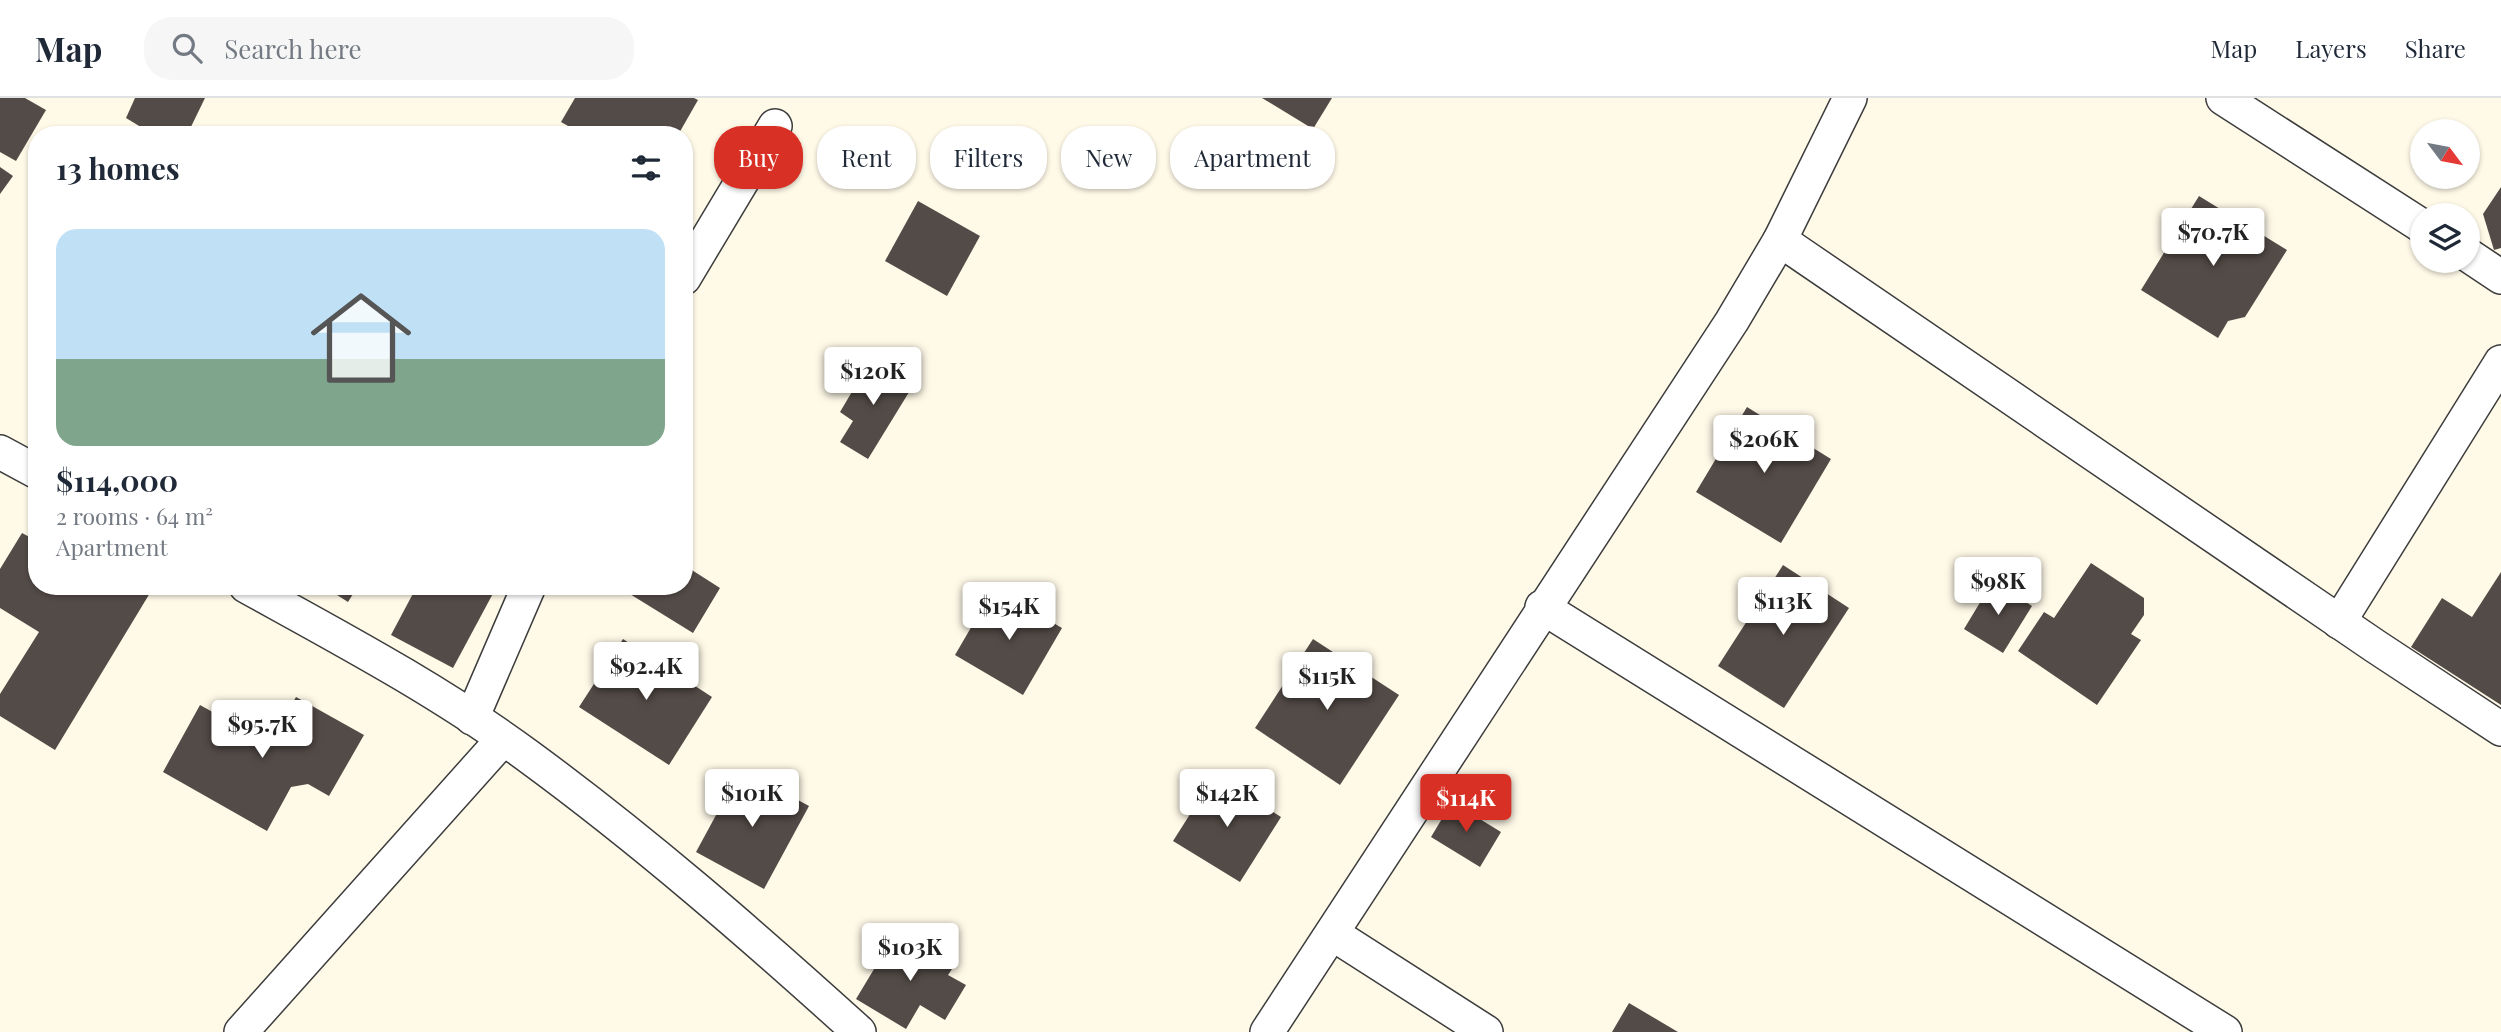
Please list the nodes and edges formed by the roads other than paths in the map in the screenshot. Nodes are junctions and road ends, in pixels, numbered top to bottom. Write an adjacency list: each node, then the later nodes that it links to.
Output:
1 (1850, 98): 5 (street)
2 (2223, 98): 4 (street)
3 (737, 189): 6 (street)
4 (2410, 218)
5 (1780, 240): 14 (street); 15 (street)
6 (693, 263)
7 (2480, 264): 8 (street)
8 (2501, 277)
9 (2501, 362): 15 (street)
10 (0, 452): 11 (street)
11 (28, 467)
12 (262, 595): 16 (street)
13 (525, 595): 16 (street)
14 (1542, 607): 19 (street); 24 (street)
15 (2339, 622): 17 (street)
16 (472, 718): 18 (street)
17 (2501, 729)
18 (503, 739): 20 (street); 21 (street)
19 (1333, 934): 22 (street); 23 (street)
20 (241, 1032)
21 (859, 1032)
22 (1267, 1032)
23 (1486, 1032)
24 (2225, 1032)

